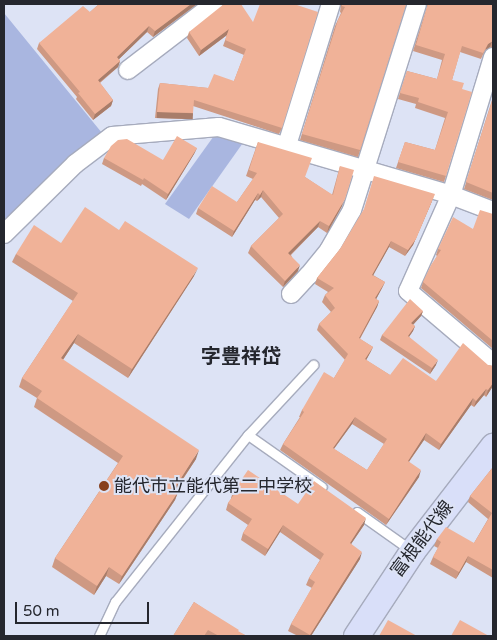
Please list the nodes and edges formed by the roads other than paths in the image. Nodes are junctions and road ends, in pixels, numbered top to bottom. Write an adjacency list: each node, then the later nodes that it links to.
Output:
1 (214, 4): 5 (street)
2 (331, 4): 6 (street)
3 (417, 4): 7 (street)
4 (493, 57): 8 (street)
5 (128, 70)
6 (287, 145): 7 (street); 10 (street)
7 (365, 171): 8 (street); 11 (street)
8 (451, 195): 9 (street); 12 (street)
9 (493, 211)
10 (4, 234)
11 (291, 294)
12 (493, 363)
13 (313, 365): 14 (lane)
14 (248, 434): 16 (lane); 19 (lane)
15 (493, 446): 18 (main road, 富根能代線)
16 (334, 495)
17 (349, 506): 18 (lane)
18 (412, 551): 20 (main road, 富根能代線)
19 (100, 636)
20 (356, 636)

